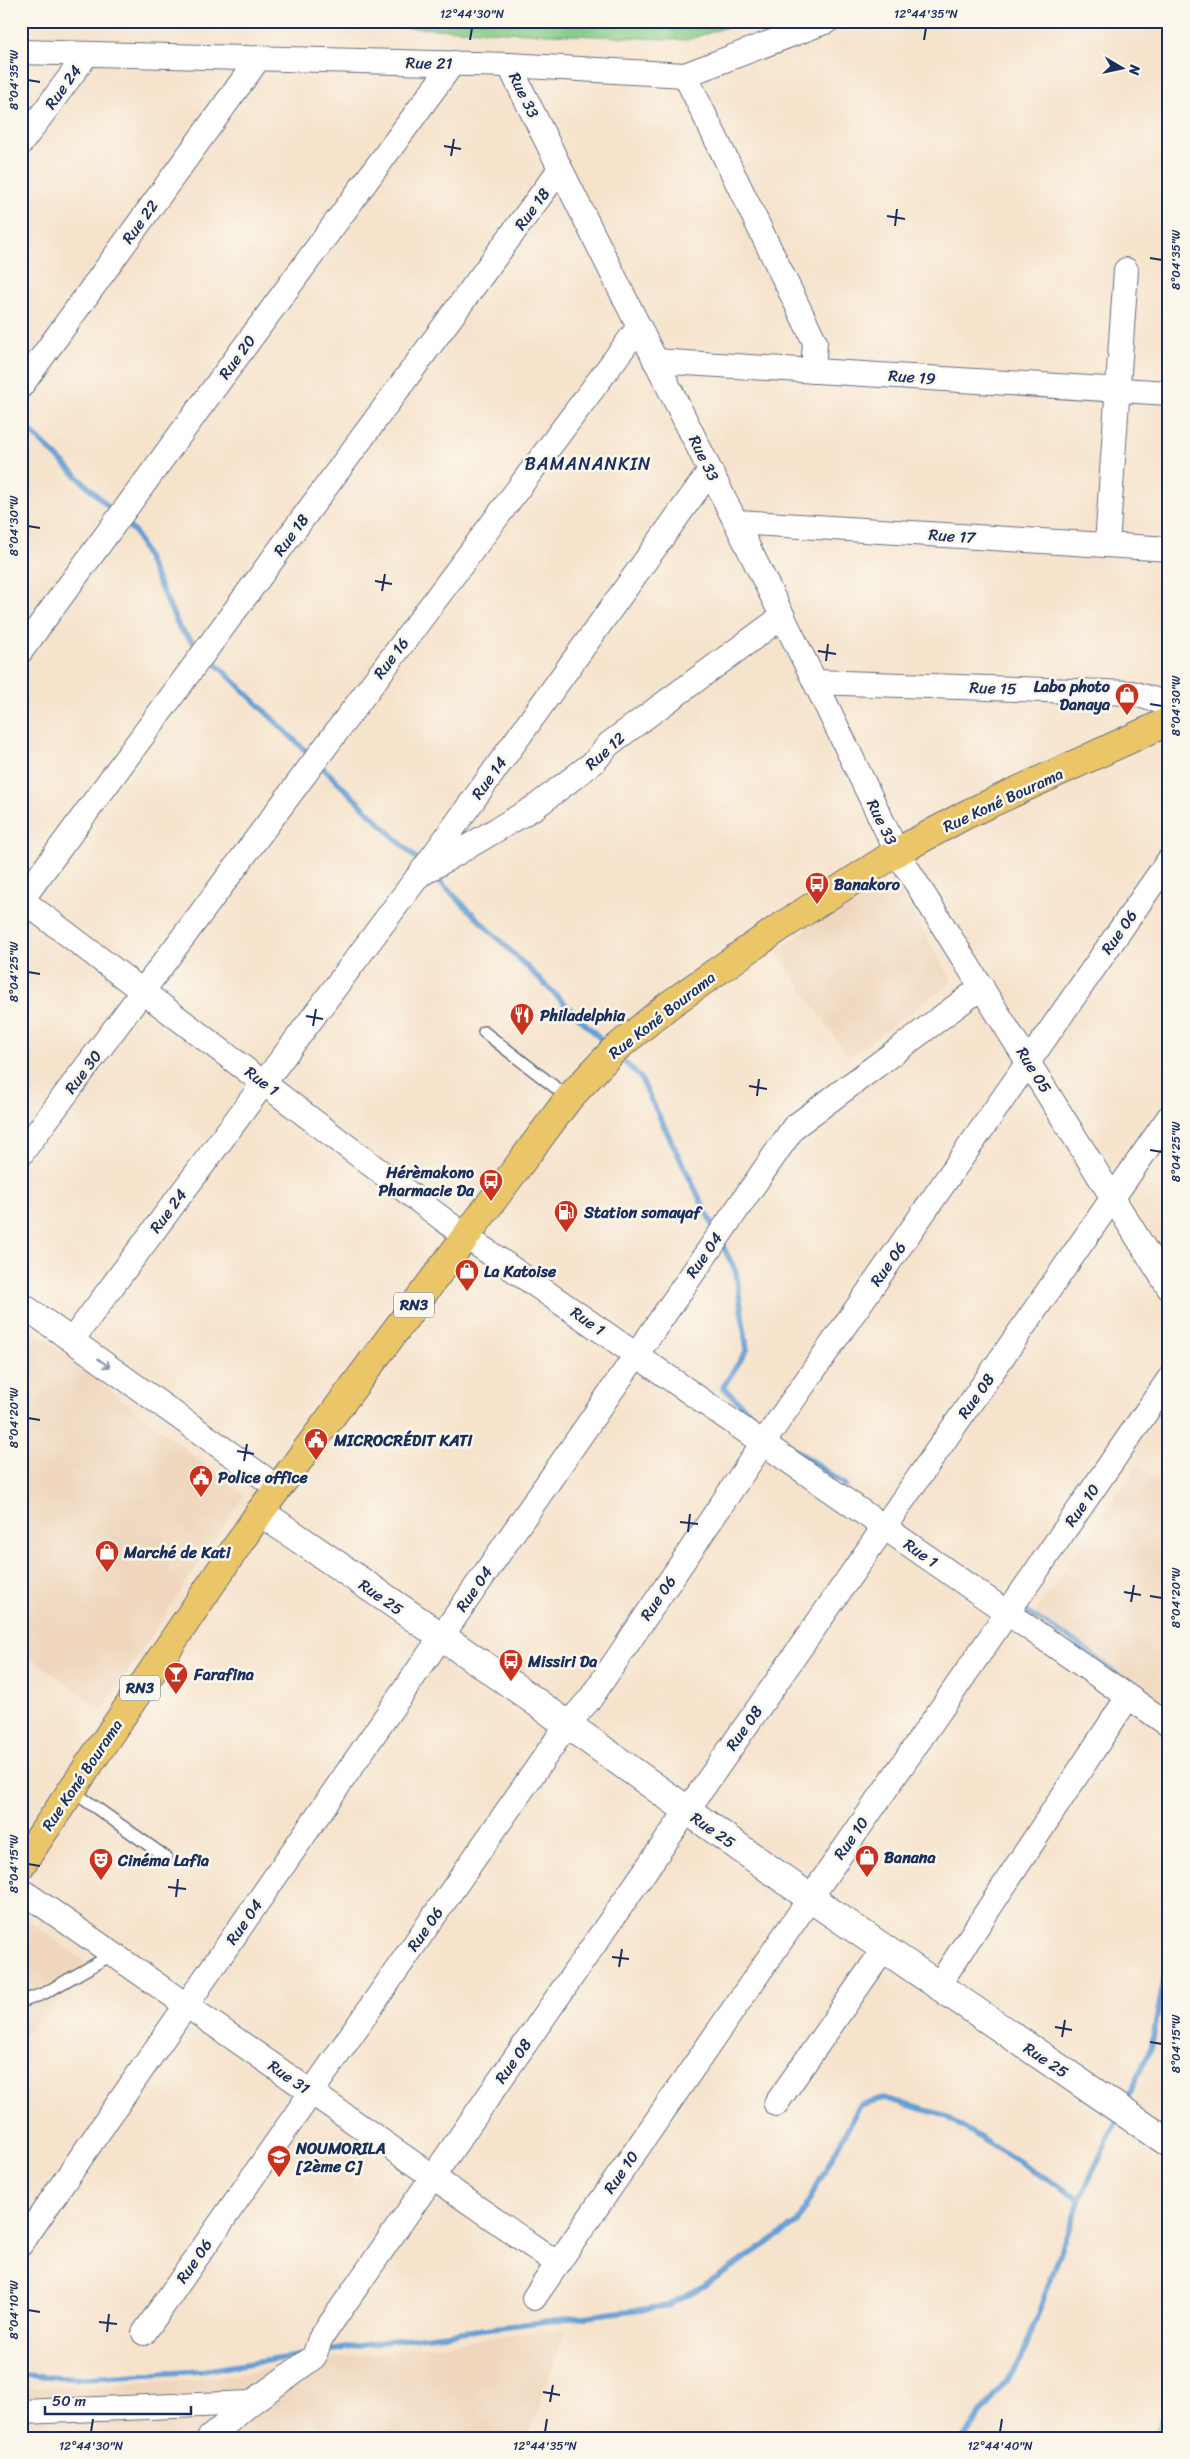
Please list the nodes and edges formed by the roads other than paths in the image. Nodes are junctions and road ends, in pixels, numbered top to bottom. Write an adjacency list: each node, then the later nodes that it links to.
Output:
1 (827, 21): 7 (street, Rue 21)
2 (21, 52): 3 (street, Rue 21)
3 (87, 54): 4 (street, Rue 21); 8 (street, Rue 24)
4 (259, 58): 5 (street, Rue 21); 14 (street, Rue 22)
5 (453, 64): 6 (street, Rue 21); 22 (street, Rue 20)
6 (509, 65): 7 (street, Rue 21); 9 (street, Rue 33)
7 (685, 76): 13 (street)
8 (21, 143)
9 (560, 170): 11 (street, Rue 33); 29 (street, Rue 18)
10 (1126, 270): 15 (street)
11 (639, 327): 12 (street, Rue 33); 31 (street, Rue 16)
12 (656, 360): 13 (street, Rue 19); 17 (street, Rue 33)
13 (813, 371): 15 (street, Rue 19)
14 (21, 386)
15 (1118, 390): 16 (street, Rue 19); 19 (street)
16 (1169, 393)
17 (710, 471): 18 (street, Rue 33); 28 (street, Rue 14)
18 (736, 522): 19 (street, Rue 17); 21 (street, Rue 33)
19 (1106, 545): 20 (street, Rue 17)
20 (1169, 549)
21 (782, 616): 23 (street, Rue 33); 28 (street, Rue 12)
22 (21, 651)
23 (815, 682): 24 (street, Rue 15); 26 (street, Rue 33)
24 (1169, 704)
25 (1169, 722): 26 (highway, Rue Koné Bourama / RN3)
26 (897, 852): 30 (street, Rue 05); 35 (highway, Rue Koné Bourama / RN3)
27 (1169, 860): 33 (street, Rue 06)
28 (420, 873): 34 (street, Rue 14)
29 (22, 900): 31 (street, Rue 1)
30 (982, 987): 33 (street, Rue 05); 43 (street, Rue 04)
31 (144, 990): 34 (street, Rue 1); 37 (street, Rue 30)
32 (484, 1032): 35 (lane)
33 (1029, 1061): 38 (street, Rue 05); 45 (street, Rue 06)
34 (264, 1082): 39 (street, Rue 1); 42 (street, Rue 24)
35 (569, 1098): 39 (highway, Rue Koné Bourama / RN3)
36 (1169, 1117): 38 (street, Rue 08)
37 (21, 1154)
38 (1113, 1197): 40 (street, Rue 05); 48 (street, Rue 08)
39 (465, 1236): 43 (street, Rue 1); 46 (highway, Rue Koné Bourama / RN3)
40 (1169, 1288)
41 (21, 1304): 42 (street)
42 (72, 1340): 46 (street, one-way to 46)
43 (636, 1354): 45 (street, Rue 1); 50 (street, Rue 04)
44 (1169, 1379): 49 (street, Rue 10)
45 (763, 1443): 48 (street, Rue 1); 52 (street, Rue 06)
46 (278, 1488): 47 (highway, Rue Koné Bourama / RN3)
47 (260, 1512): 50 (street, Rue 25); 54 (highway, Rue Koné Bourama / RN3)
48 (884, 1527): 49 (street, Rue 1); 55 (street, Rue 08)
49 (1007, 1613): 51 (street, Rue 1); 59 (street, Rue 10)
50 (440, 1638): 52 (street, Rue 25); 64 (street, Rue 04)
51 (1128, 1697): 53 (street, Rue 1); 62 (street)
52 (567, 1725): 55 (street, Rue 25); 65 (street, Rue 06)
53 (1169, 1725)
54 (71, 1790): 56 (lane); 57 (highway, Rue Koné Bourama / RN3)
55 (687, 1811): 59 (street, Rue 25); 68 (street, Rue 08)
56 (167, 1858)
57 (21, 1865)
58 (21, 1890): 61 (street, Rue 31)
59 (810, 1898): 60 (street, Rue 25); 70 (street, Rue 10)
60 (884, 1949): 62 (street, Rue 25); 66 (street)
61 (113, 1954): 63 (lane); 64 (street, Rue 31)
62 (938, 1986): 67 (street, Rue 25)
63 (21, 2002)
64 (186, 2005): 65 (street, Rue 31); 69 (street, Rue 04)
65 (311, 2092): 68 (street, Rue 31); 72 (street, Rue 06)
66 (776, 2104)
67 (1161, 2138)
68 (432, 2177): 70 (street, Rue 31); 73 (street, Rue 08)
69 (21, 2244)
70 (558, 2264): 71 (street, Rue 10)
71 (534, 2298)
72 (144, 2333)
73 (251, 2403): 74 (street); 75 (street, Rue 08)
74 (21, 2412)
75 (209, 2438)

